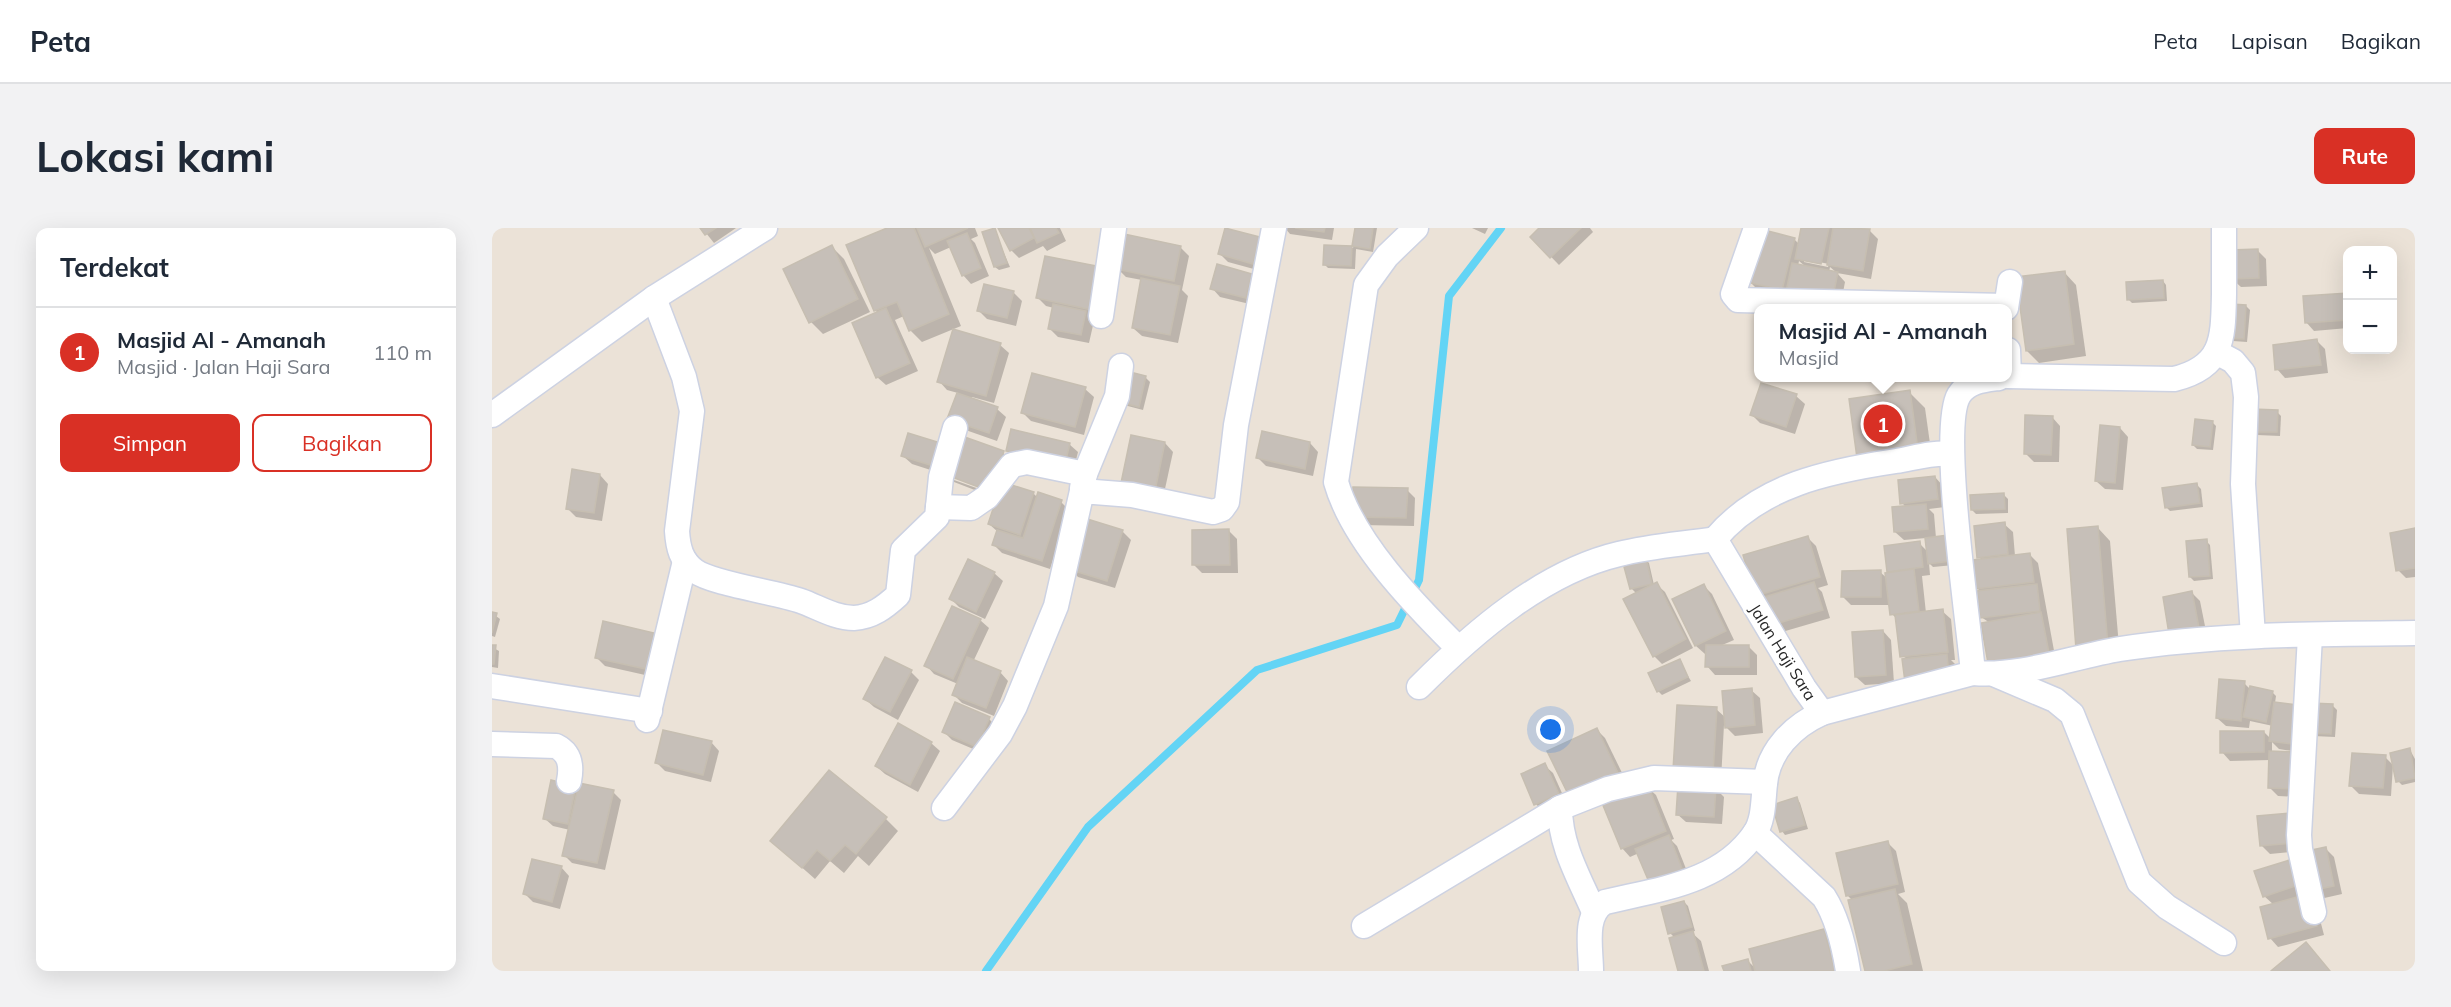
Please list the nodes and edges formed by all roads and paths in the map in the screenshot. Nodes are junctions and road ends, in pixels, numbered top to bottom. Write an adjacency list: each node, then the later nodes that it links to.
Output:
1 (765, 228): 8 (street)
2 (1114, 228): 11 (street)
3 (1274, 228): 19 (street)
4 (1416, 228): 26 (street)
5 (1756, 228): 9 (street)
6 (2224, 228): 12 (street)
7 (2010, 282): 10 (street)
8 (654, 298): 16 (street); 22 (street)
9 (1891, 304)
10 (2006, 304)
11 (1101, 316)
12 (2217, 352): 14 (street); 24 (street)
13 (1121, 366): 19 (street)
14 (2012, 376)
15 (1976, 382): 18 (street)
16 (492, 415)
17 (955, 428): 20 (street)
18 (1951, 454): 21 (street); 27 (street)
19 (1084, 482): 20 (street); 34 (street)
20 (938, 507): 22 (street)
21 (1715, 539): 26 (street); 30 (street, Jalan Haji Sara)
22 (685, 561): 28 (street)
23 (2415, 633): 25 (street)
24 (2253, 636): 25 (street); 27 (street)
25 (2310, 636): 38 (street)
26 (1458, 648): 29 (street)
27 (1984, 674): 30 (street); 40 (street)
28 (492, 686)
29 (1419, 687)
30 (1822, 713): 33 (street, Jalan Haji Sara)
31 (492, 744): 32 (street)
32 (569, 781)
33 (1765, 782): 35 (street); 36 (street, Jalan Haji Sara)
34 (944, 808)
35 (1560, 808): 37 (street); 39 (street)
36 (1755, 833): 37 (street); 42 (street)
37 (1594, 912): 41 (street)
38 (2314, 912)
39 (1364, 926)
40 (2224, 943)
41 (1591, 971)
42 (1848, 971)

